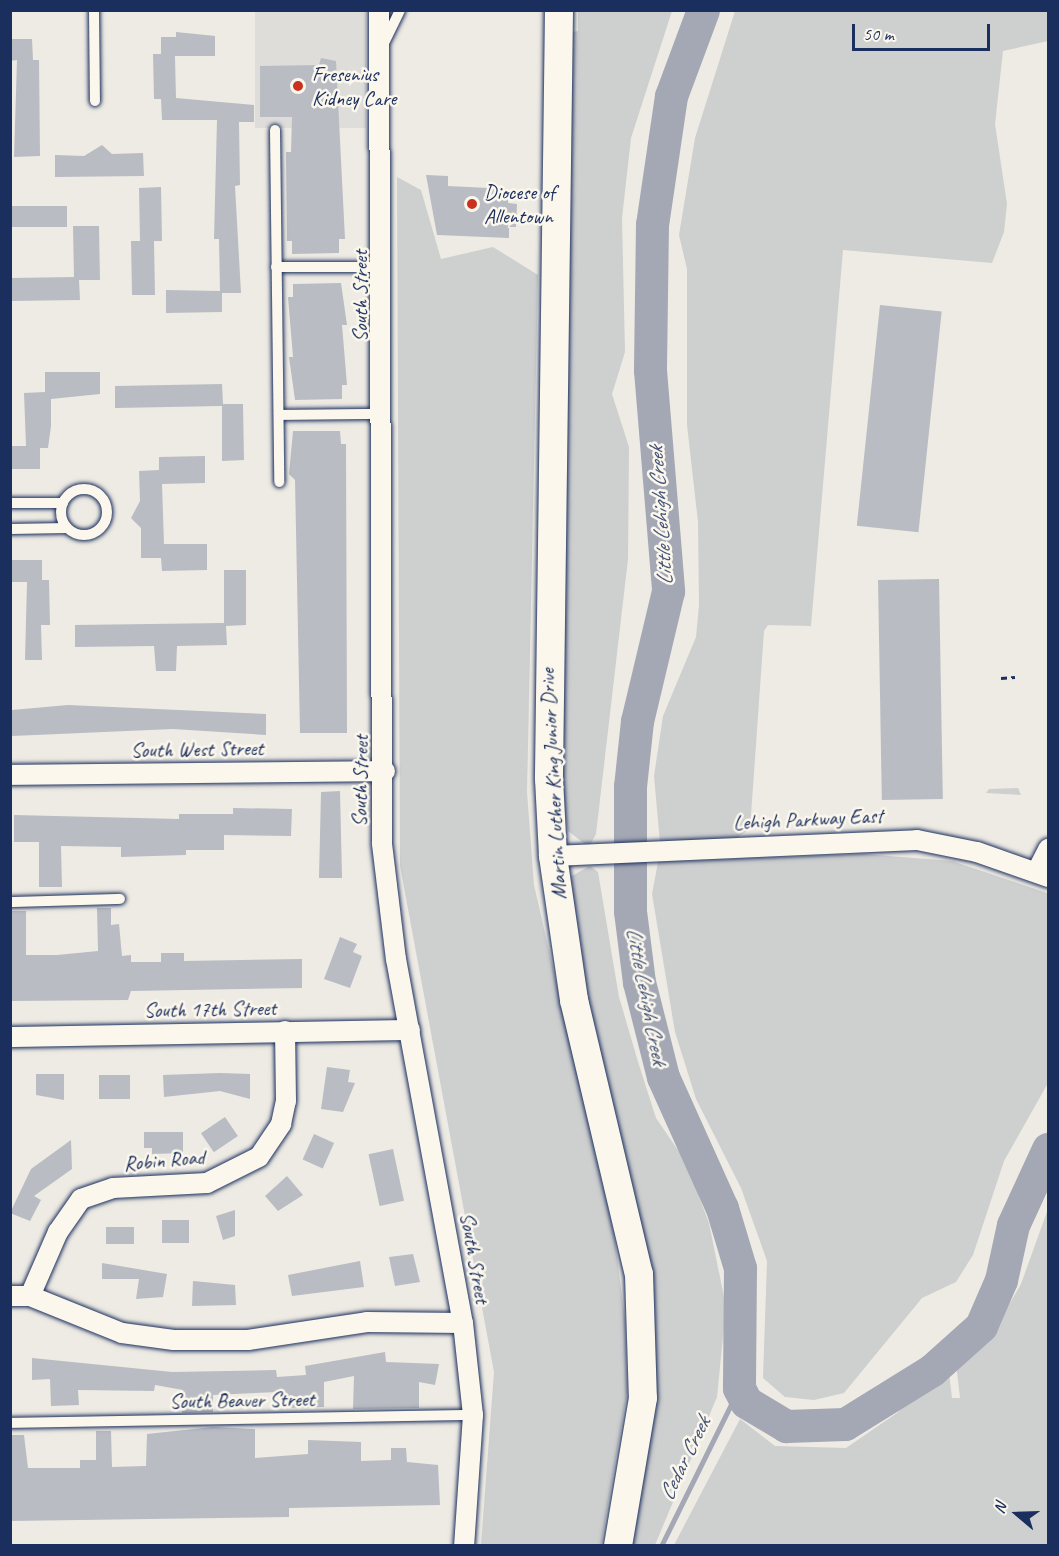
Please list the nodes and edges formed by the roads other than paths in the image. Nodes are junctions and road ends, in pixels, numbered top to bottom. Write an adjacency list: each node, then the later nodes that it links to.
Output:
1 (94, 10): 6 (lane)
2 (379, 10): 5 (street, South Street)
3 (400, 10): 5 (lane)
4 (559, 10): 20 (main road, Martin Luther King Junior Drive)
5 (380, 52): 9 (street, South Street)
6 (95, 100)
7 (275, 130): 8 (lane)
8 (276, 267): 9 (lane); 11 (lane)
9 (384, 267): 10 (street, South Street)
10 (385, 414): 11 (lane); 17 (street, South Street)
11 (279, 415): 12 (lane)
12 (279, 482)
13 (10, 503): 14 (lane)
14 (63, 503): 15 (lane); 15 (lane)
15 (68, 528): 16 (lane)
16 (10, 529)
17 (385, 771): 18 (street, South West Street); 24 (street, South Street)
18 (10, 775)
19 (1048, 849): 21 (street, Lehigh Parkway East)
20 (553, 856): 21 (street, Lehigh Parkway East); 33 (main road, Martin Luther King Junior Drive)
21 (1043, 874)
22 (120, 899): 23 (lane)
23 (10, 902)
24 (410, 1030): 25 (street, South 17th Street); 29 (street, South Street)
25 (285, 1031): 26 (street, South 17th Street); 28 (street, Robin Road)
26 (10, 1037)
27 (10, 1296): 28 (street)
28 (30, 1296): 29 (street)
29 (463, 1323): 30 (street, South Street)
30 (473, 1415): 31 (lane, South Beaver Street); 32 (street, South Street)
31 (10, 1423)
32 (464, 1545)
33 (618, 1545)

